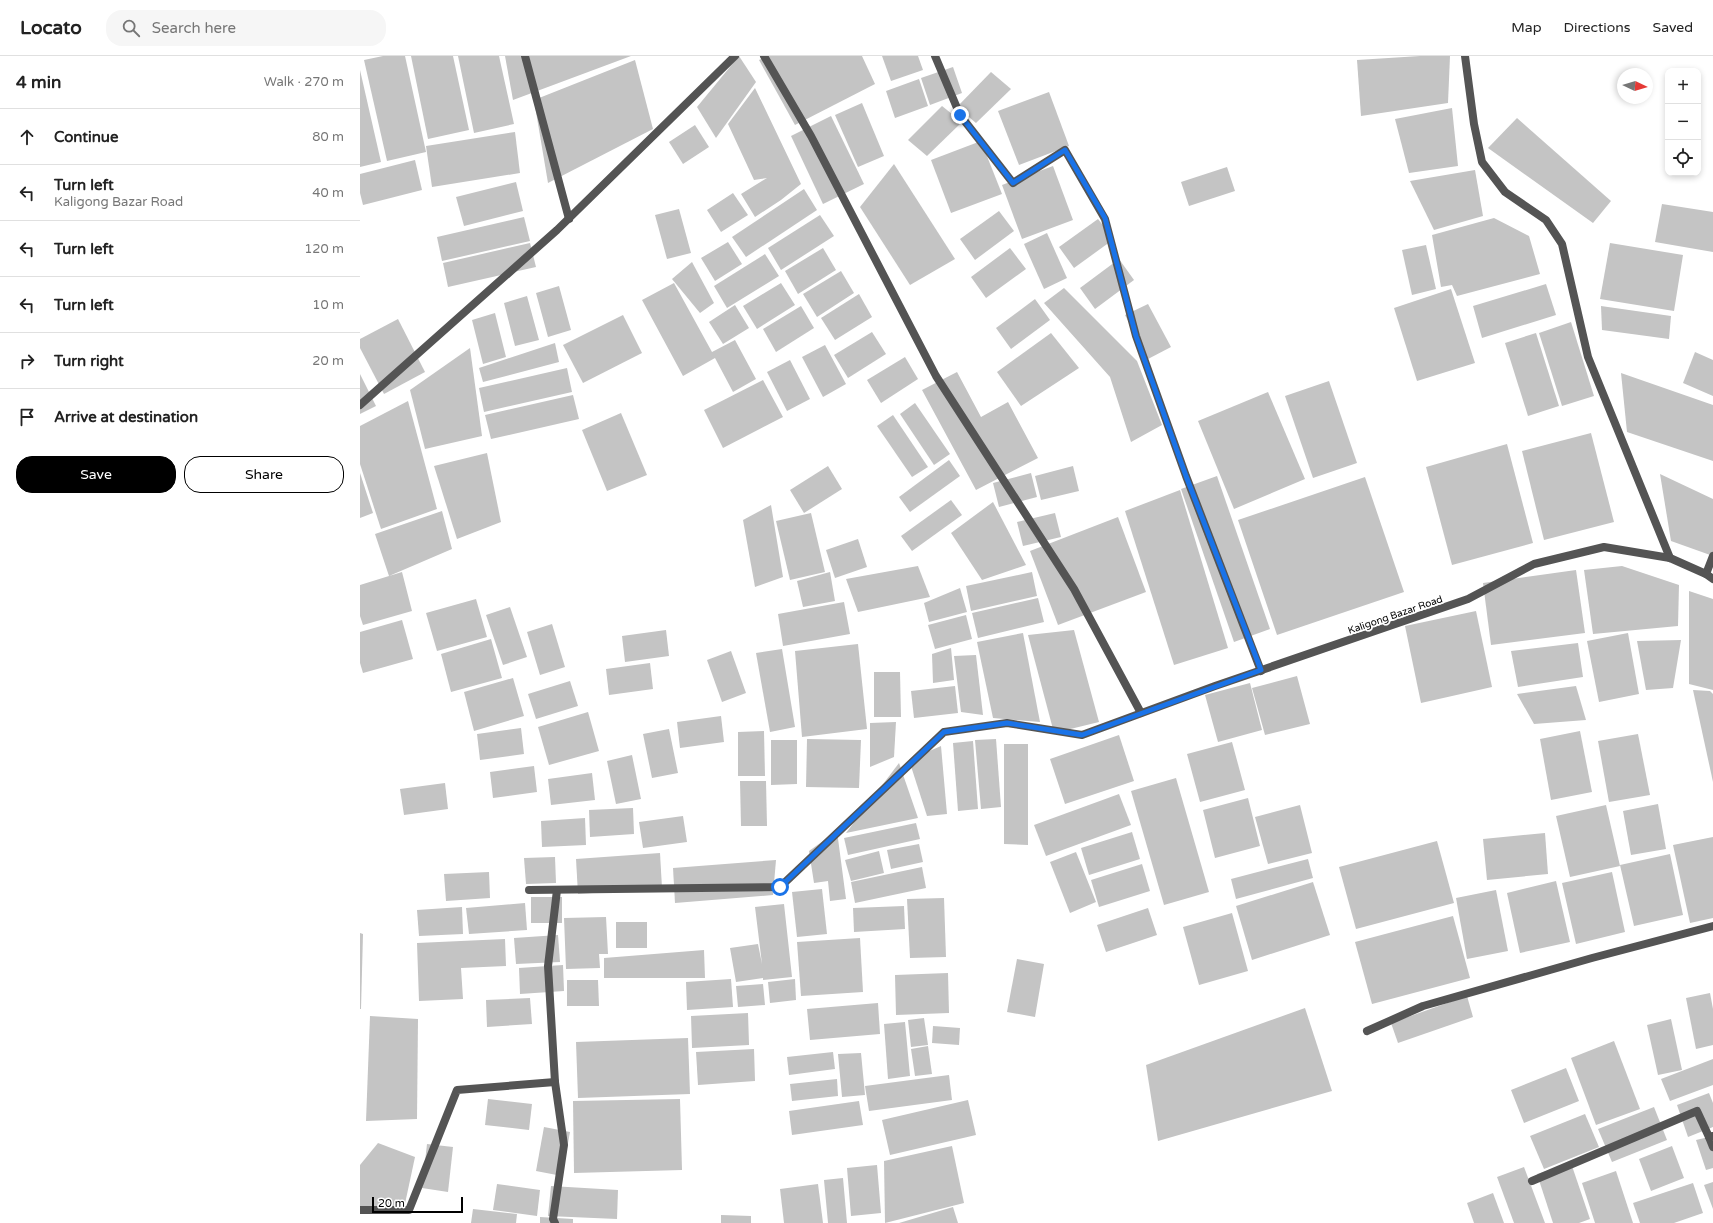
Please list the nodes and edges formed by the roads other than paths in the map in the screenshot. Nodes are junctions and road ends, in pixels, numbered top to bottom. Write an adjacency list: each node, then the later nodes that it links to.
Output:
1 (526, 56): 6 (street)
2 (735, 56): 6 (street)
3 (764, 56): 13 (street)
4 (935, 56): 12 (street)
5 (1465, 56): 9 (street)
6 (569, 219): 7 (street)
7 (360, 405)
8 (1713, 556): 10 (street)
9 (1670, 558): 10 (street, Kaligong Bazar Road); 12 (street, Kaligong Bazar Road)
10 (1706, 574): 11 (street, Kaligong Bazar Road)
11 (1713, 579)
12 (1261, 670): 13 (street, Kaligong Bazar Road)
13 (1141, 713): 15 (street, Kaligong Bazar Road)
14 (529, 890): 15 (street)
15 (557, 890): 18 (street)
16 (1713, 926): 17 (street)
17 (1367, 1032)
18 (555, 1082): 22 (street); 23 (street)
19 (1711, 1137): 20 (street); 21 (street)
20 (1713, 1147)
21 (1532, 1181)
22 (360, 1210)
23 (555, 1223)

